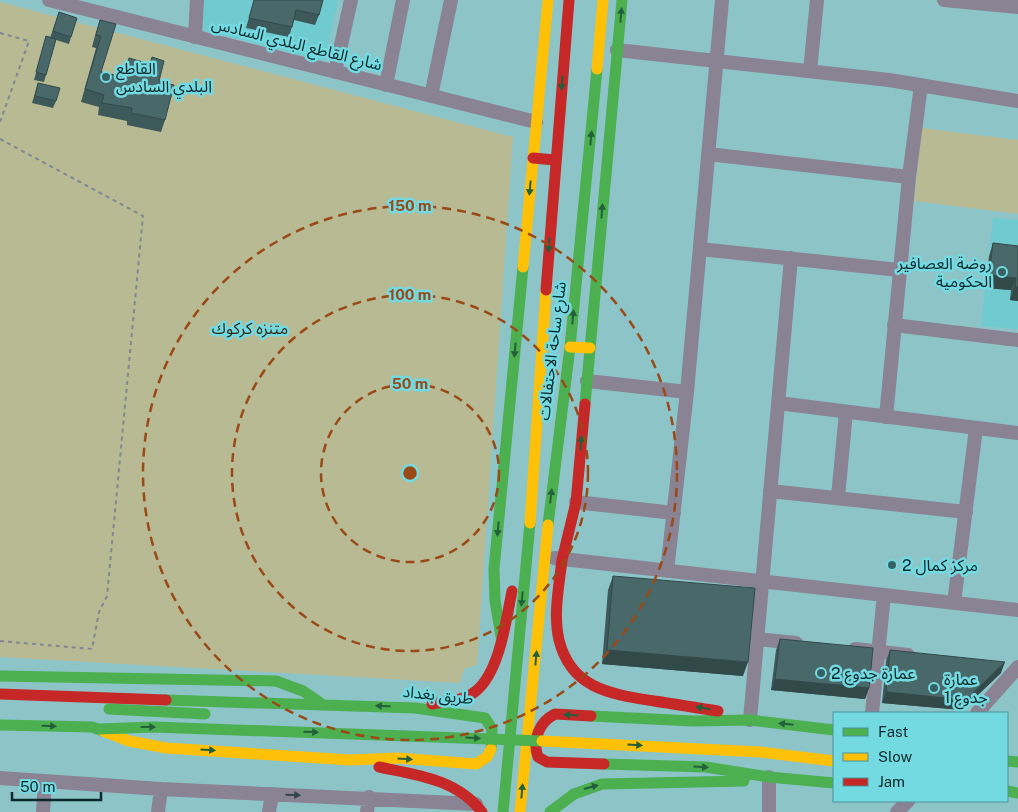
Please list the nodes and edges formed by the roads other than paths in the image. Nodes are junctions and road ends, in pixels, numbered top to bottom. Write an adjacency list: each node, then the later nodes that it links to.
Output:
1 (49, 0): 12 (street, شارع القاطع البلدي السادس)
2 (197, 0): 15 (street)
3 (351, 0): 21 (street)
4 (403, 0): 22 (street)
5 (451, 0): 24 (street)
6 (548, 0): 26 (main road)
7 (603, 0): 18 (main road, شارع ساحة الاحتفالات)
8 (622, 0): 17 (main road, one-way to 8)
9 (722, 0): 19 (street)
10 (817, 0): 20 (street)
11 (944, 0): 13 (street)
12 (91, 5): 15 (street, شارع القاطع البلدي السادس)
13 (1018, 7)
14 (571, 8): 16 (main road, شارع ساحة الاحتفالات)
15 (195, 37): 21 (street, شارع القاطع البلدي السادس)
16 (574, 49): 18 (main road); 29 (main road, شارع ساحة الاحتفالات, one-way to 29)
17 (617, 50): 19 (street); 31 (main road)
18 (598, 55): 30 (main road, شارع ساحة الاحتفالات, one-way to 18)
19 (715, 60): 20 (street); 27 (street)
20 (810, 71): 23 (street)
21 (335, 72): 22 (street, شارع القاطع البلدي السادس)
22 (386, 85): 24 (street, شارع القاطع البلدي السادس)
23 (921, 86): 25 (street); 32 (street)
24 (431, 96): 26 (street, شارع القاطع البلدي السادس)
25 (1018, 101)
26 (536, 122): 28 (main road)
27 (708, 154): 32 (street); 33 (street)
28 (533, 158): 29 (main road); 60 (main road, one-way to 60)
29 (555, 160): 52 (main road, شارع ساحة الاحتفالات, one-way to 52)
30 (588, 170): 31 (main road); 38 (main road, شارع ساحة الاحتفالات, one-way to 30)
31 (606, 172): 39 (main road, one-way to 31)
32 (909, 177): 35 (street)
33 (700, 249): 34 (street); 41 (street)
34 (791, 258): 35 (street); 42 (street)
35 (900, 270): 36 (street)
36 (894, 325): 37 (street); 44 (street)
37 (1018, 340)
38 (570, 347): 39 (main road); 53 (main road, شارع ساحة الاحتفالات, one-way to 38)
39 (590, 348): 40 (main road)
40 (587, 380): 41 (street); 49 (main road, one-way to 40)
41 (687, 392): 51 (street)
42 (778, 403): 43 (street); 47 (street)
43 (846, 412): 44 (street); 48 (street)
44 (886, 416): 45 (street)
45 (976, 428): 46 (street); 50 (street)
46 (1018, 433)
47 (770, 491): 48 (street); 56 (street)
48 (838, 497): 50 (street)
49 (576, 502): 51 (street); 54 (main road)
50 (966, 512): 58 (street)
51 (674, 513): 55 (street)
52 (530, 518): 60 (main road); 98 (main road, شارع ساحة الاحتفالات, one-way to 98)
53 (544, 557): 54 (street); 99 (main road, شارع ساحة الاحتفالات, one-way to 53)
54 (562, 560): 55 (street); 75 (main road, one-way to 54)
55 (667, 572): 56 (street)
56 (762, 581): 57 (street); 61 (street)
57 (884, 595): 58 (street); 64 (street)
58 (954, 603): 59 (street)
59 (1018, 610)
60 (501, 636): 71 (main road)
61 (757, 639): 62 (street); 75 (street)
62 (813, 645)
63 (841, 648): 64 (street)
64 (878, 652): 65 (street); 72 (street)
65 (926, 656)
66 (1018, 667): 73 (street)
67 (0, 676): 70 (main road)
68 (0, 694): 69 (main road, طريق بغداد)
69 (54, 695): 70 (main road, طريق بغداد); 74 (main road, bridge)
70 (322, 704): 71 (main road, طريق بغداد, one-way to 70)
71 (415, 708): 83 (main road, طريق بغداد, one-way to 71)
72 (872, 712)
73 (977, 712)
74 (218, 715)
75 (750, 720): 79 (main road, one-way to 75); 85 (main road, one-way to 85)
76 (0, 725): 78 (main road, طريق بغداد, one-way to 78)
77 (456, 726): 80 (main road)
78 (100, 729): 83 (main road, طريق بغداد, one-way to 83); 84 (main road, one-way to 84, bridge)
79 (833, 730)
80 (582, 731)
81 (667, 735): 82 (main road)
82 (788, 743)
83 (350, 760): 93 (main road)
84 (833, 761)
85 (769, 777): 88 (main road); 100 (main road, one-way to 85); 101 (street)
86 (0, 778): 87 (street)
87 (45, 782): 89 (street); 94 (street)
88 (833, 783)
89 (161, 789): 90 (street); 95 (street)
90 (272, 794): 91 (street, one-way to 91); 96 (street)
91 (369, 797): 93 (street); 97 (street)
92 (907, 802): 102 (street)
93 (480, 808)
94 (42, 812)
95 (158, 812)
96 (269, 812)
97 (367, 812)
98 (502, 812)
99 (520, 812)
100 (550, 812)
101 (769, 812)
102 (896, 812)

